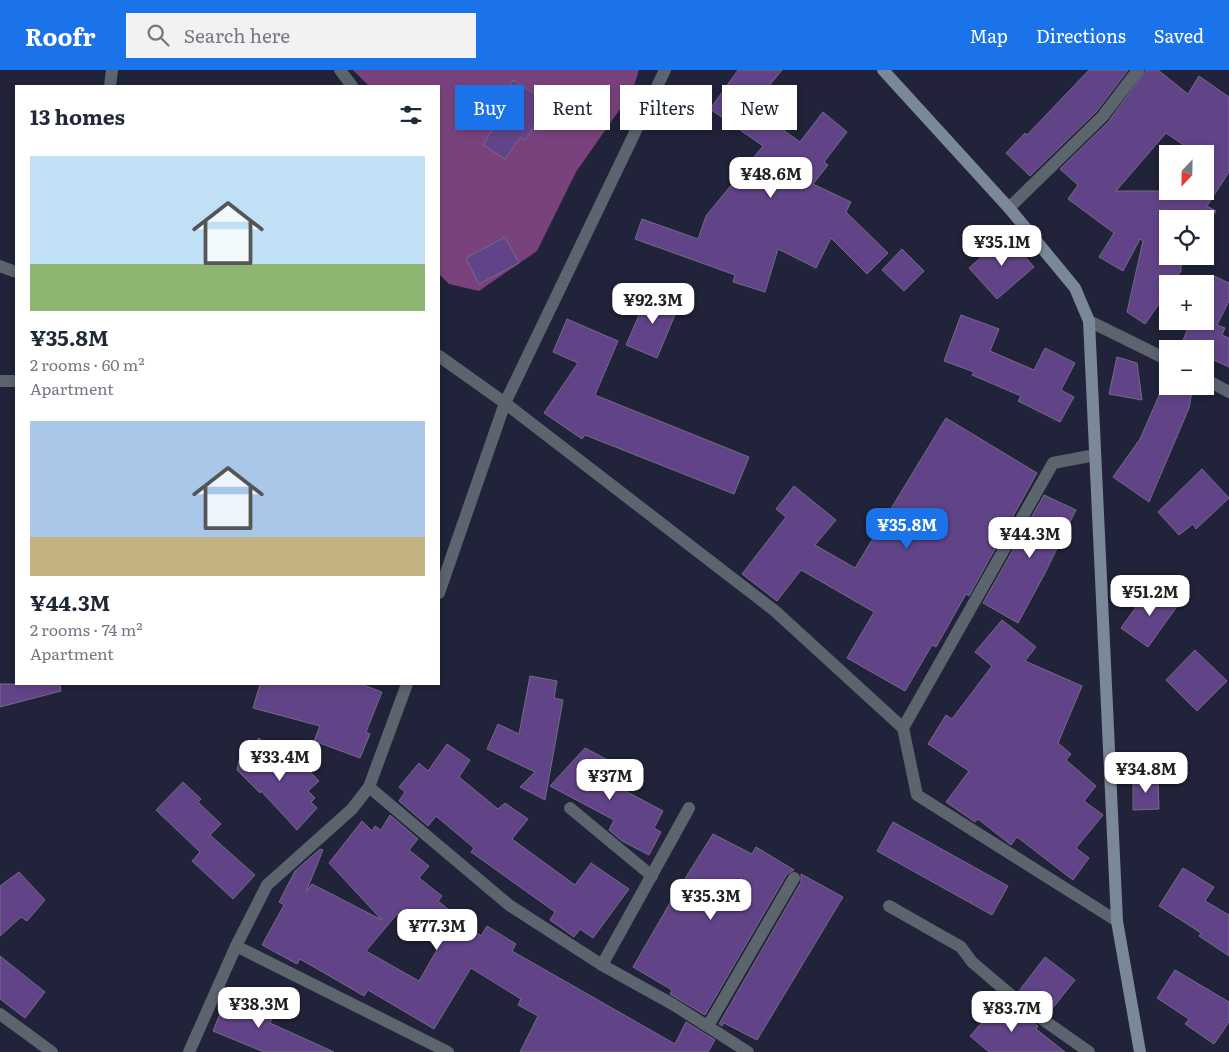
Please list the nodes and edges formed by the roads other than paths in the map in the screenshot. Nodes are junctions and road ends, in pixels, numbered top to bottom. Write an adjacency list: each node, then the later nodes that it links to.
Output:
1 (112, 70): 6 (street)
2 (340, 70): 7 (street)
3 (665, 70): 18 (street)
4 (884, 70): 8 (street)
5 (1138, 70): 8 (street)
6 (110, 85)
7 (351, 85)
8 (1009, 208): 11 (street)
9 (0, 266): 10 (street)
10 (15, 272)
11 (1089, 321): 12 (street); 19 (street)
12 (1159, 356)
13 (440, 357): 18 (street)
14 (0, 381): 15 (street)
15 (15, 381)
16 (1214, 384): 17 (street)
17 (1229, 392)
18 (505, 403): 20 (street); 22 (street)
19 (1095, 455): 22 (street); 29 (street)
20 (440, 590)
21 (407, 685): 23 (street)
22 (903, 728): 29 (street)
23 (369, 786): 30 (street); 31 (street)
24 (570, 808): 26 (street)
25 (689, 808): 26 (street)
26 (652, 876): 31 (street)
27 (794, 878): 33 (street)
28 (889, 906): 38 (street)
29 (1117, 921): 39 (street)
30 (236, 946): 35 (street); 36 (street)
31 (602, 965): 33 (street)
32 (0, 1014): 34 (street)
33 (708, 1026): 37 (street)
34 (52, 1052)
35 (189, 1052)
36 (448, 1052)
37 (748, 1052)
38 (1089, 1052)
39 (1140, 1052)

